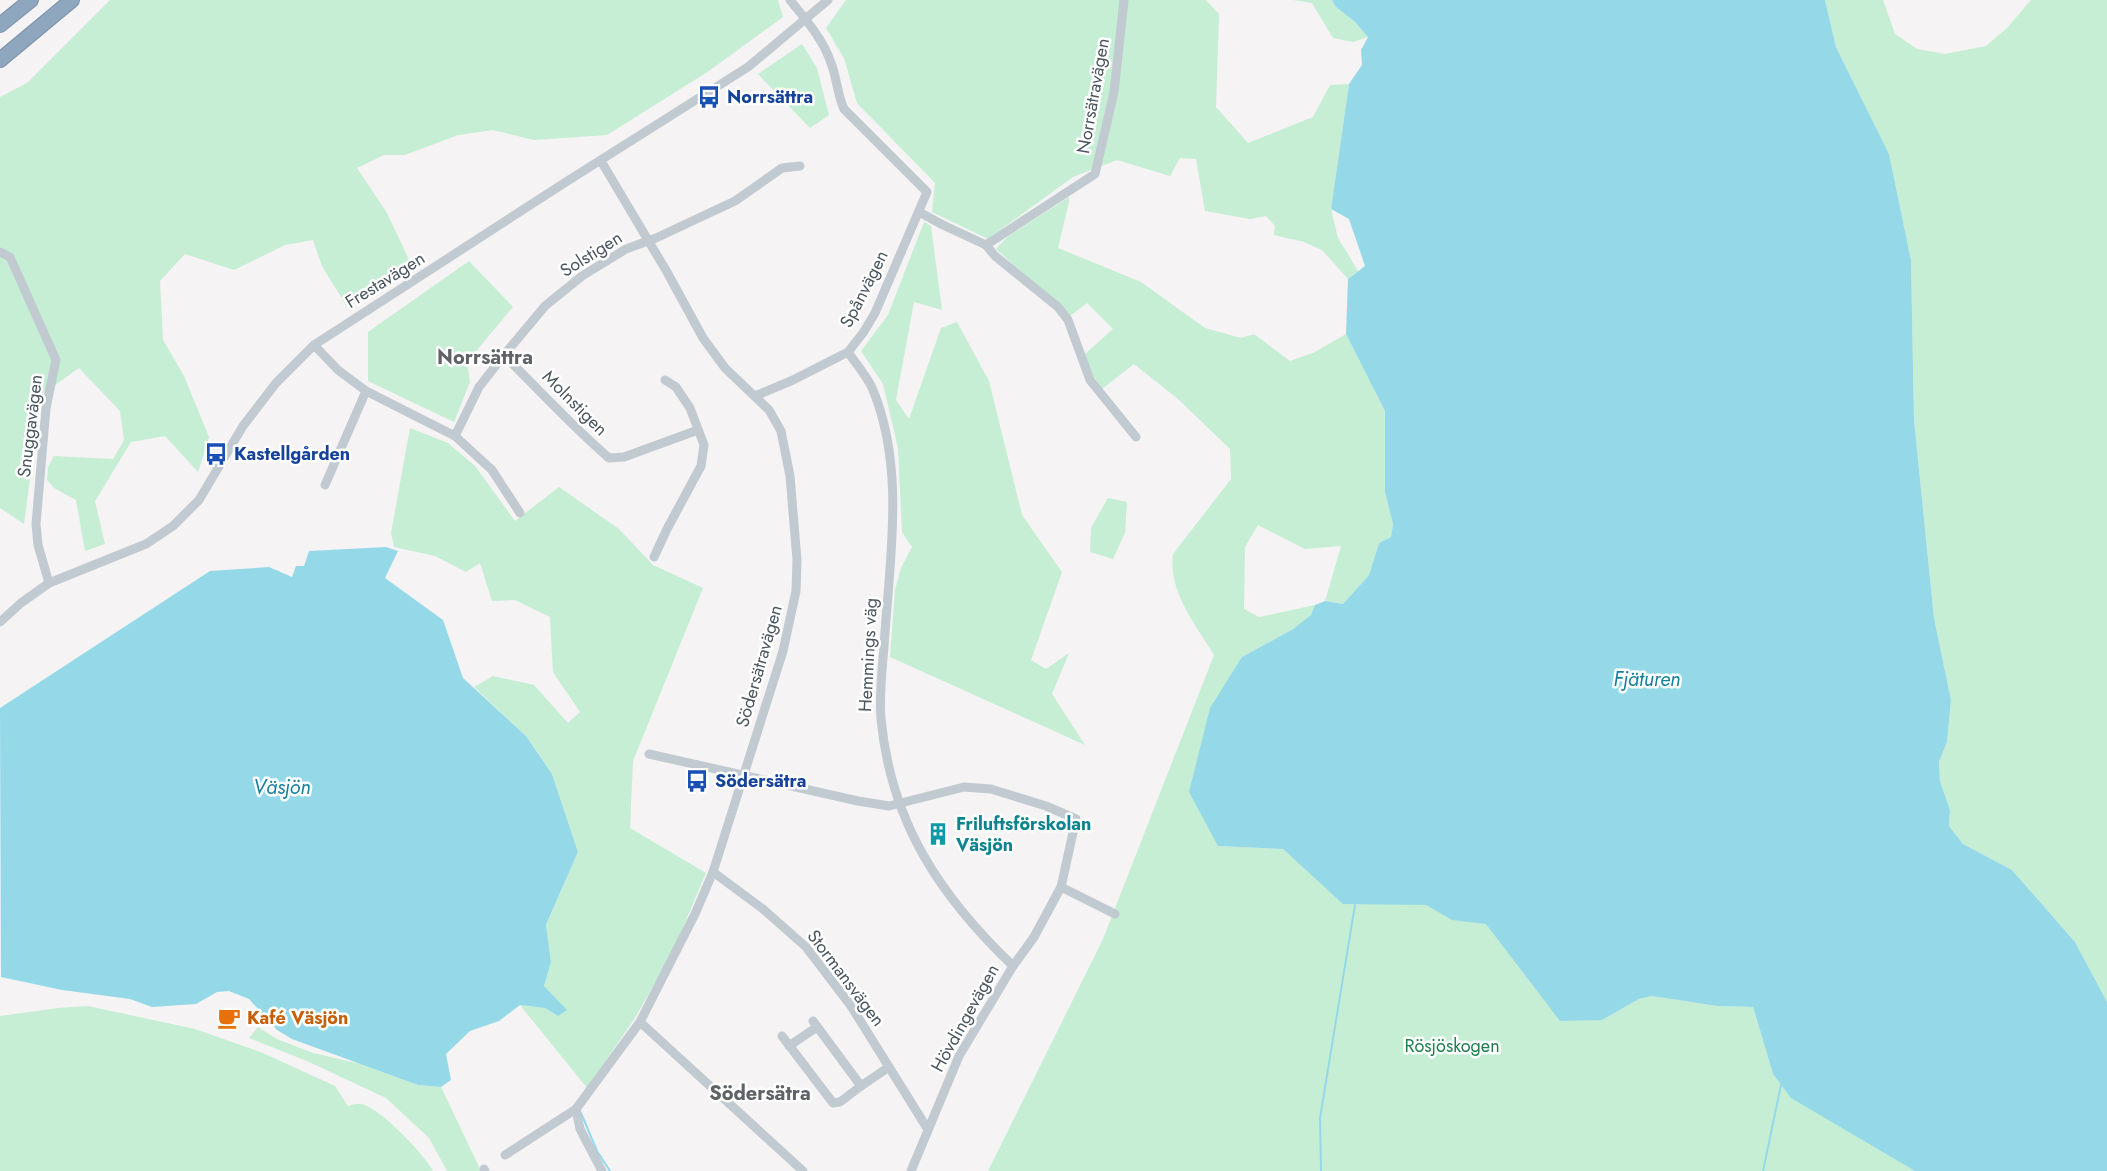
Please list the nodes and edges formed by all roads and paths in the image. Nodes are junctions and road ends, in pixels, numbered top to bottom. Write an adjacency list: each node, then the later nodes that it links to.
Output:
1 (31, 0): 7 (highway)
2 (72, 0): 8 (highway)
3 (790, 0): 6 (street)
4 (828, 0): 6 (street, Frestavägen)
5 (1124, 0): 13 (street, Norrsätravägen)
6 (806, 20): 9 (street, Frestavägen); 11 (street)
7 (0, 25)
8 (0, 60)
9 (601, 160): 12 (street, Södersätravägen); 15 (street, Frestavägen)
10 (800, 166): 12 (street, Solstigen)
11 (919, 212): 13 (street); 16 (street, Spånvägen)
12 (648, 240): 17 (street, Solstigen); 20 (street, Södersätravägen)
13 (986, 245): 23 (street)
14 (0, 252): 27 (street, Snuggavägen)
15 (314, 345): 19 (street); 27 (street, Frestavägen)
16 (848, 352): 20 (street, Spånvägen); 31 (street, Hemmings väg)
17 (504, 355): 21 (street, Molnstigen); 22 (street, Solstigen)
18 (665, 380): 21 (street)
19 (366, 392): 22 (street); 24 (street)
20 (755, 396): 30 (street, Södersätravägen)
21 (698, 430): 26 (street)
22 (455, 436): 25 (street)
23 (1136, 437)
24 (325, 485)
25 (520, 513)
26 (654, 557)
27 (49, 583): 28 (street, Frestavägen)
28 (0, 622)
29 (649, 754): 30 (street)
30 (745, 775): 31 (street); 32 (street, Södersätravägen)
31 (899, 804): 33 (street, Hövdingevägen); 35 (street, Hemmings väg)
32 (713, 872): 36 (street, Södersätravägen); 39 (street, Stormansvägen)
33 (1061, 887): 34 (street); 35 (street, Hövdingevägen)
34 (1115, 914)
35 (1013, 966): 42 (street, Hövdingevägen)
36 (640, 1022): 41 (street, Södersätravägen); 45 (street)
37 (782, 1036): 38 (street)
38 (789, 1046): 40 (street); 40 (street)
39 (889, 1067): 40 (street); 42 (street, Stormansvägen)
40 (861, 1086)
41 (576, 1109): 43 (street, Södersätravägen); 44 (street)
42 (927, 1128): 46 (street, Hövdingevägen)
43 (505, 1155)
44 (602, 1171)
45 (803, 1171)
46 (910, 1171)

